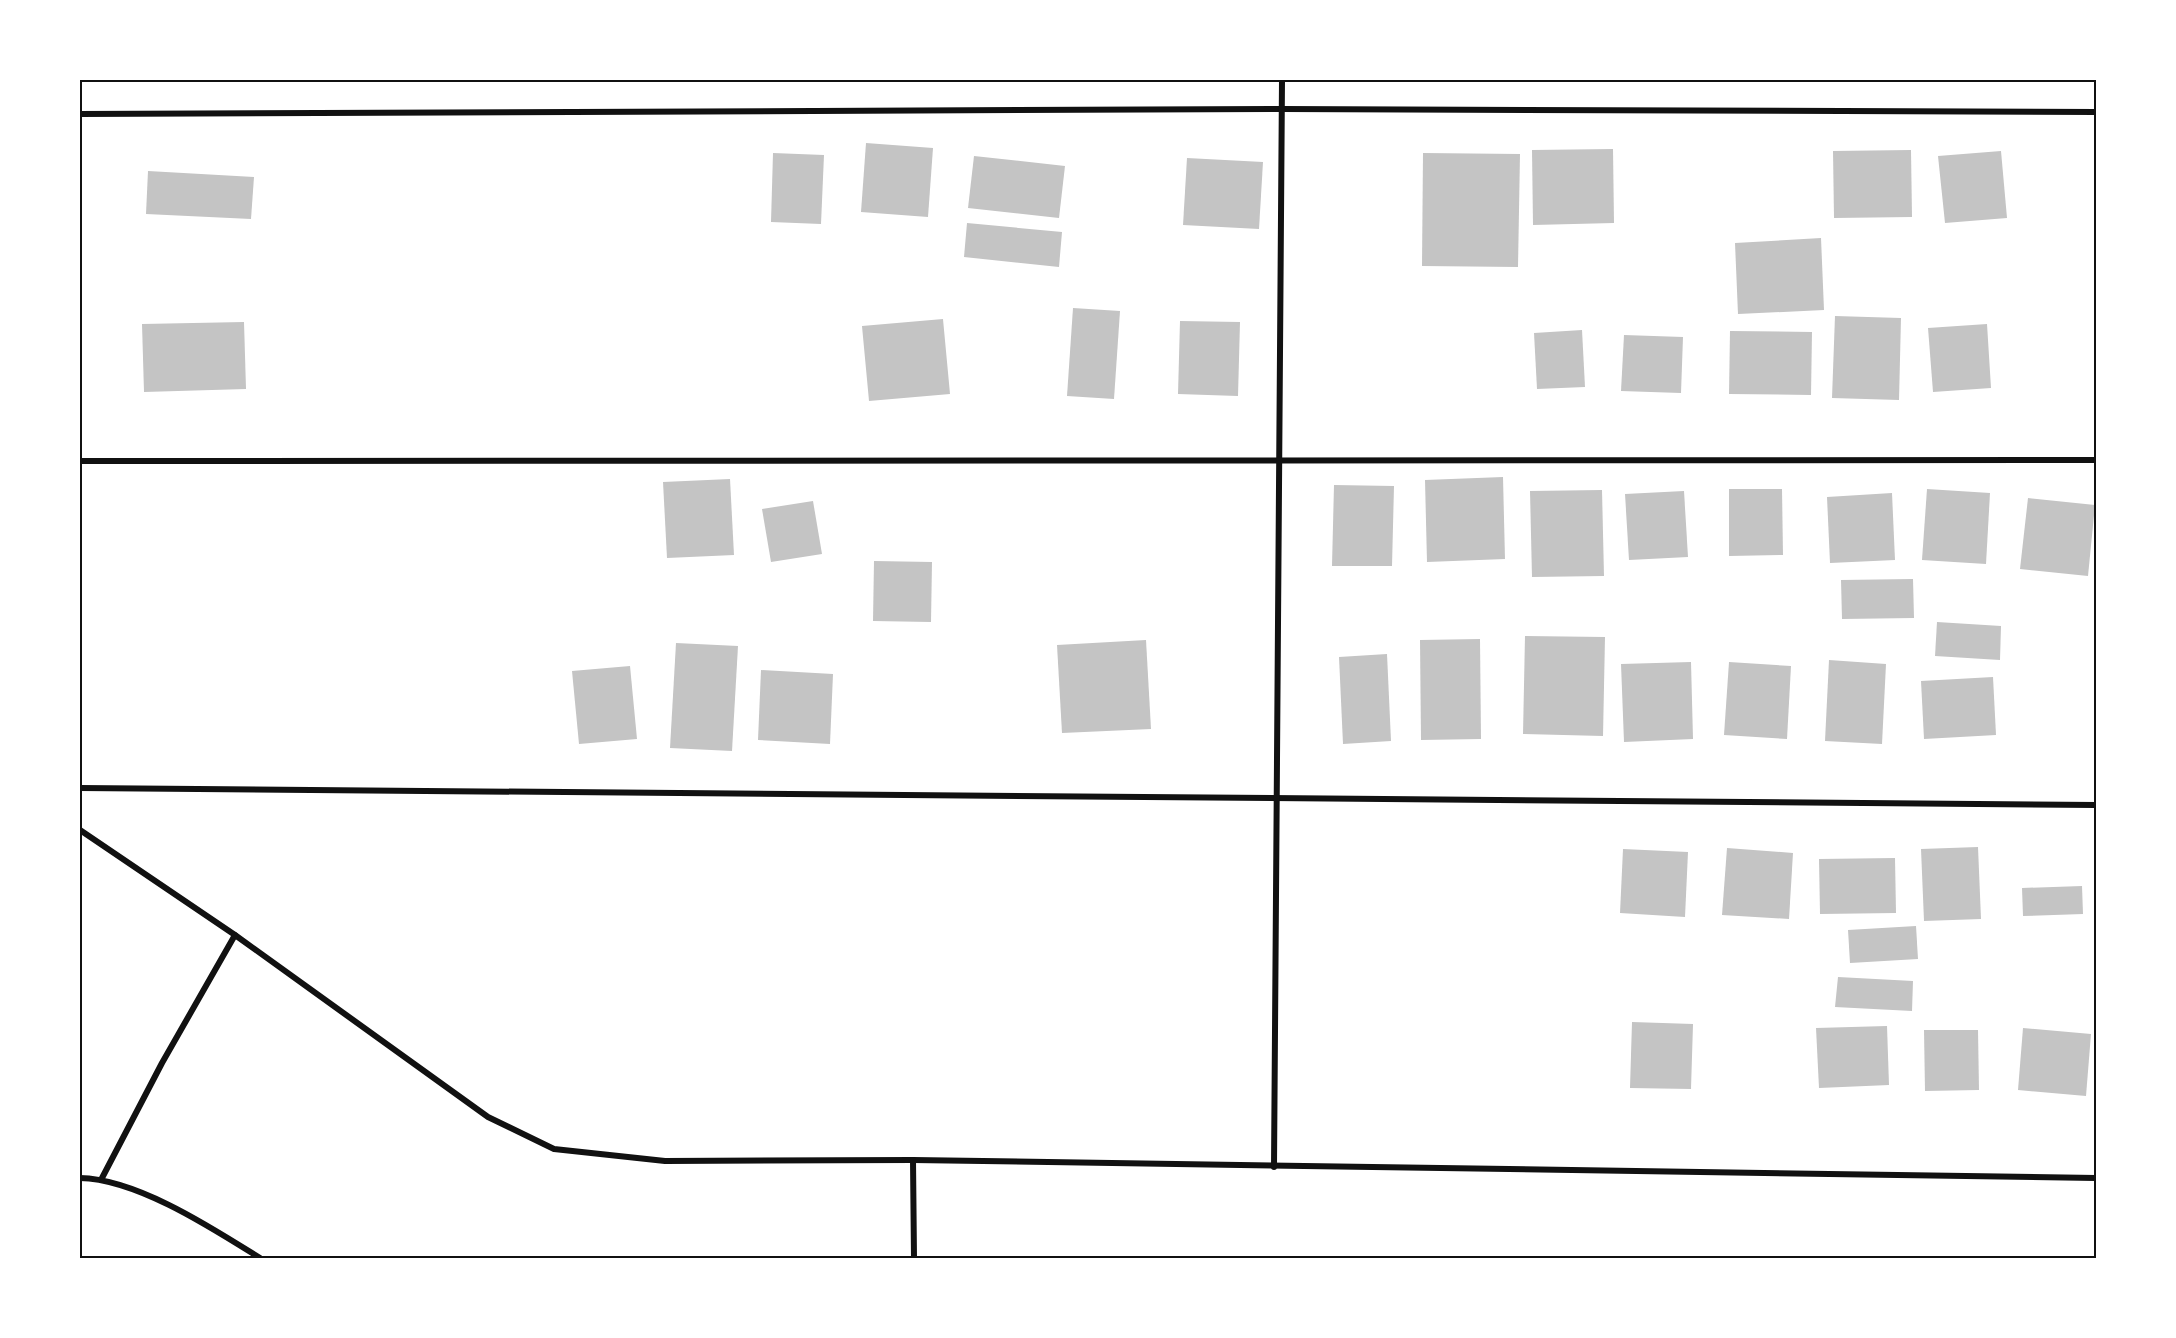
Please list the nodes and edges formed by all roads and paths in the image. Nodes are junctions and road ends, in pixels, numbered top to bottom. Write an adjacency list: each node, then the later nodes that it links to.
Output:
1 (1282, 80): 2 (street)
2 (1283, 109): 3 (street); 4 (street); 5 (street)
3 (2097, 112)
4 (80, 114)
5 (1279, 460): 6 (street); 7 (street); 9 (street)
6 (2097, 460)
7 (80, 461)
8 (80, 788): 9 (street)
9 (1276, 799): 10 (street); 14 (street)
10 (2097, 805)
11 (80, 830): 12 (street)
12 (235, 935): 13 (street); 16 (street)
13 (913, 1160): 14 (street); 19 (street)
14 (1274, 1167): 17 (street)
15 (80, 1178): 16 (street)
16 (102, 1178): 18 (street)
17 (2097, 1178)
18 (260, 1258)
19 (914, 1258)

